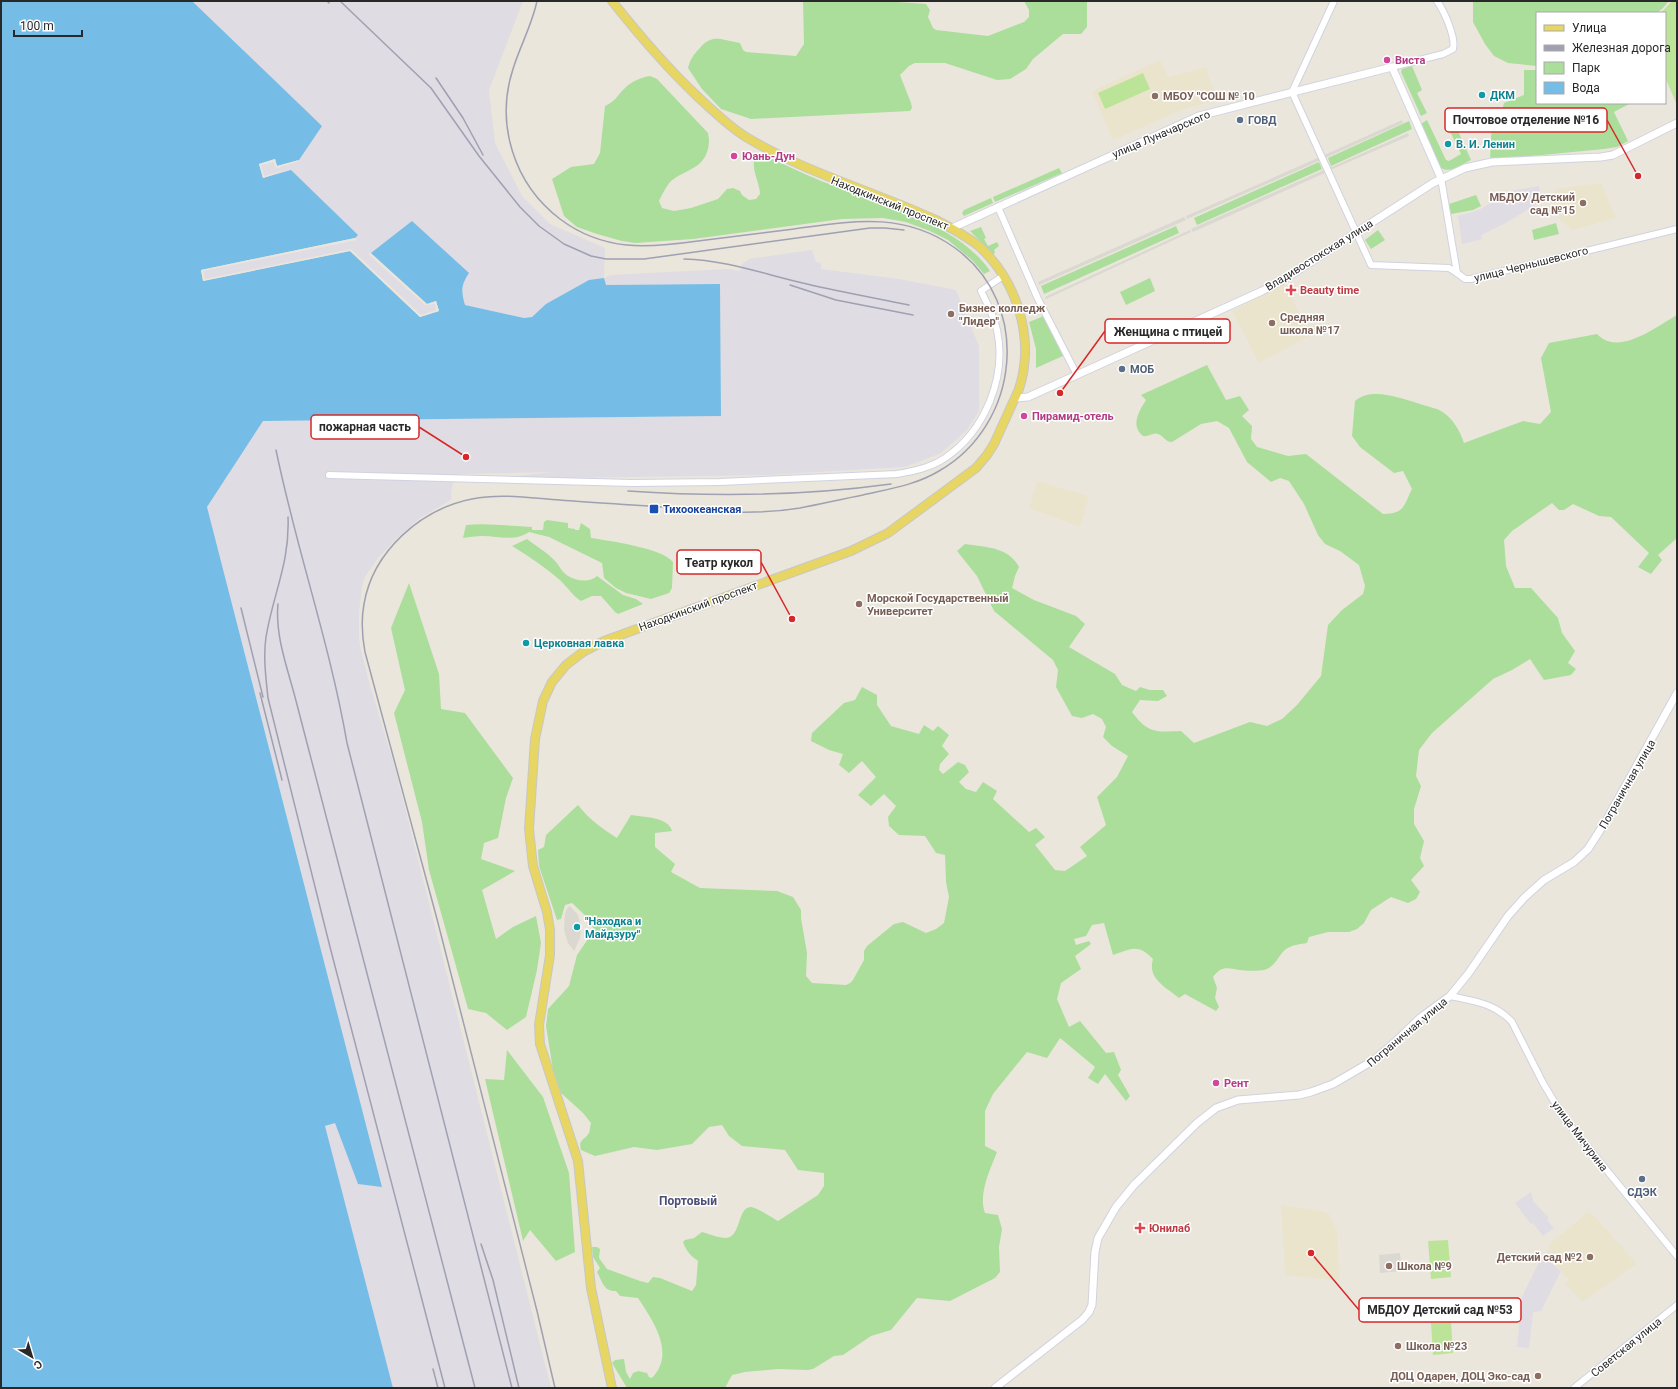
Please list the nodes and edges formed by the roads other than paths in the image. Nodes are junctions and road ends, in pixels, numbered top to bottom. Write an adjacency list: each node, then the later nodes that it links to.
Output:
1 (612, 1): 9 (main road, Находкинский проспект)
2 (1334, 1): 5 (street)
3 (1437, 1): 4 (street, улица Луначарского)
4 (1392, 67): 5 (main road, улица Луначарского); 7 (main road)
5 (1292, 92): 8 (main road, улица Луначарского); 11 (street)
6 (1677, 123): 7 (main road, Владивостокская улица)
7 (1441, 178): 11 (main road, Владивостокская улица); 12 (street, улица Чернышевского)
8 (998, 207): 9 (main road, улица Луначарского); 14 (street)
9 (952, 228): 13 (main road, Находкинский проспект)
10 (1677, 229): 12 (street, улица Чернышевского)
11 (1355, 232): 12 (street); 14 (main road, Владивостокская улица)
12 (1457, 273)
13 (1003, 276): 15 (main road, Находкинский проспект); 16 (street)
14 (1076, 375): 15 (main road, Владивостокская улица)
15 (1016, 398): 21 (main road, Находкинский проспект)
16 (329, 475)
17 (1677, 693): 18 (main road, Пограничная улица)
18 (1450, 996): 19 (street, улица Мичурина); 22 (main road, Пограничная улица)
19 (1677, 1256)
20 (1677, 1305): 23 (street, Советская улица)
21 (612, 1388)
22 (995, 1388)
23 (1574, 1388)

